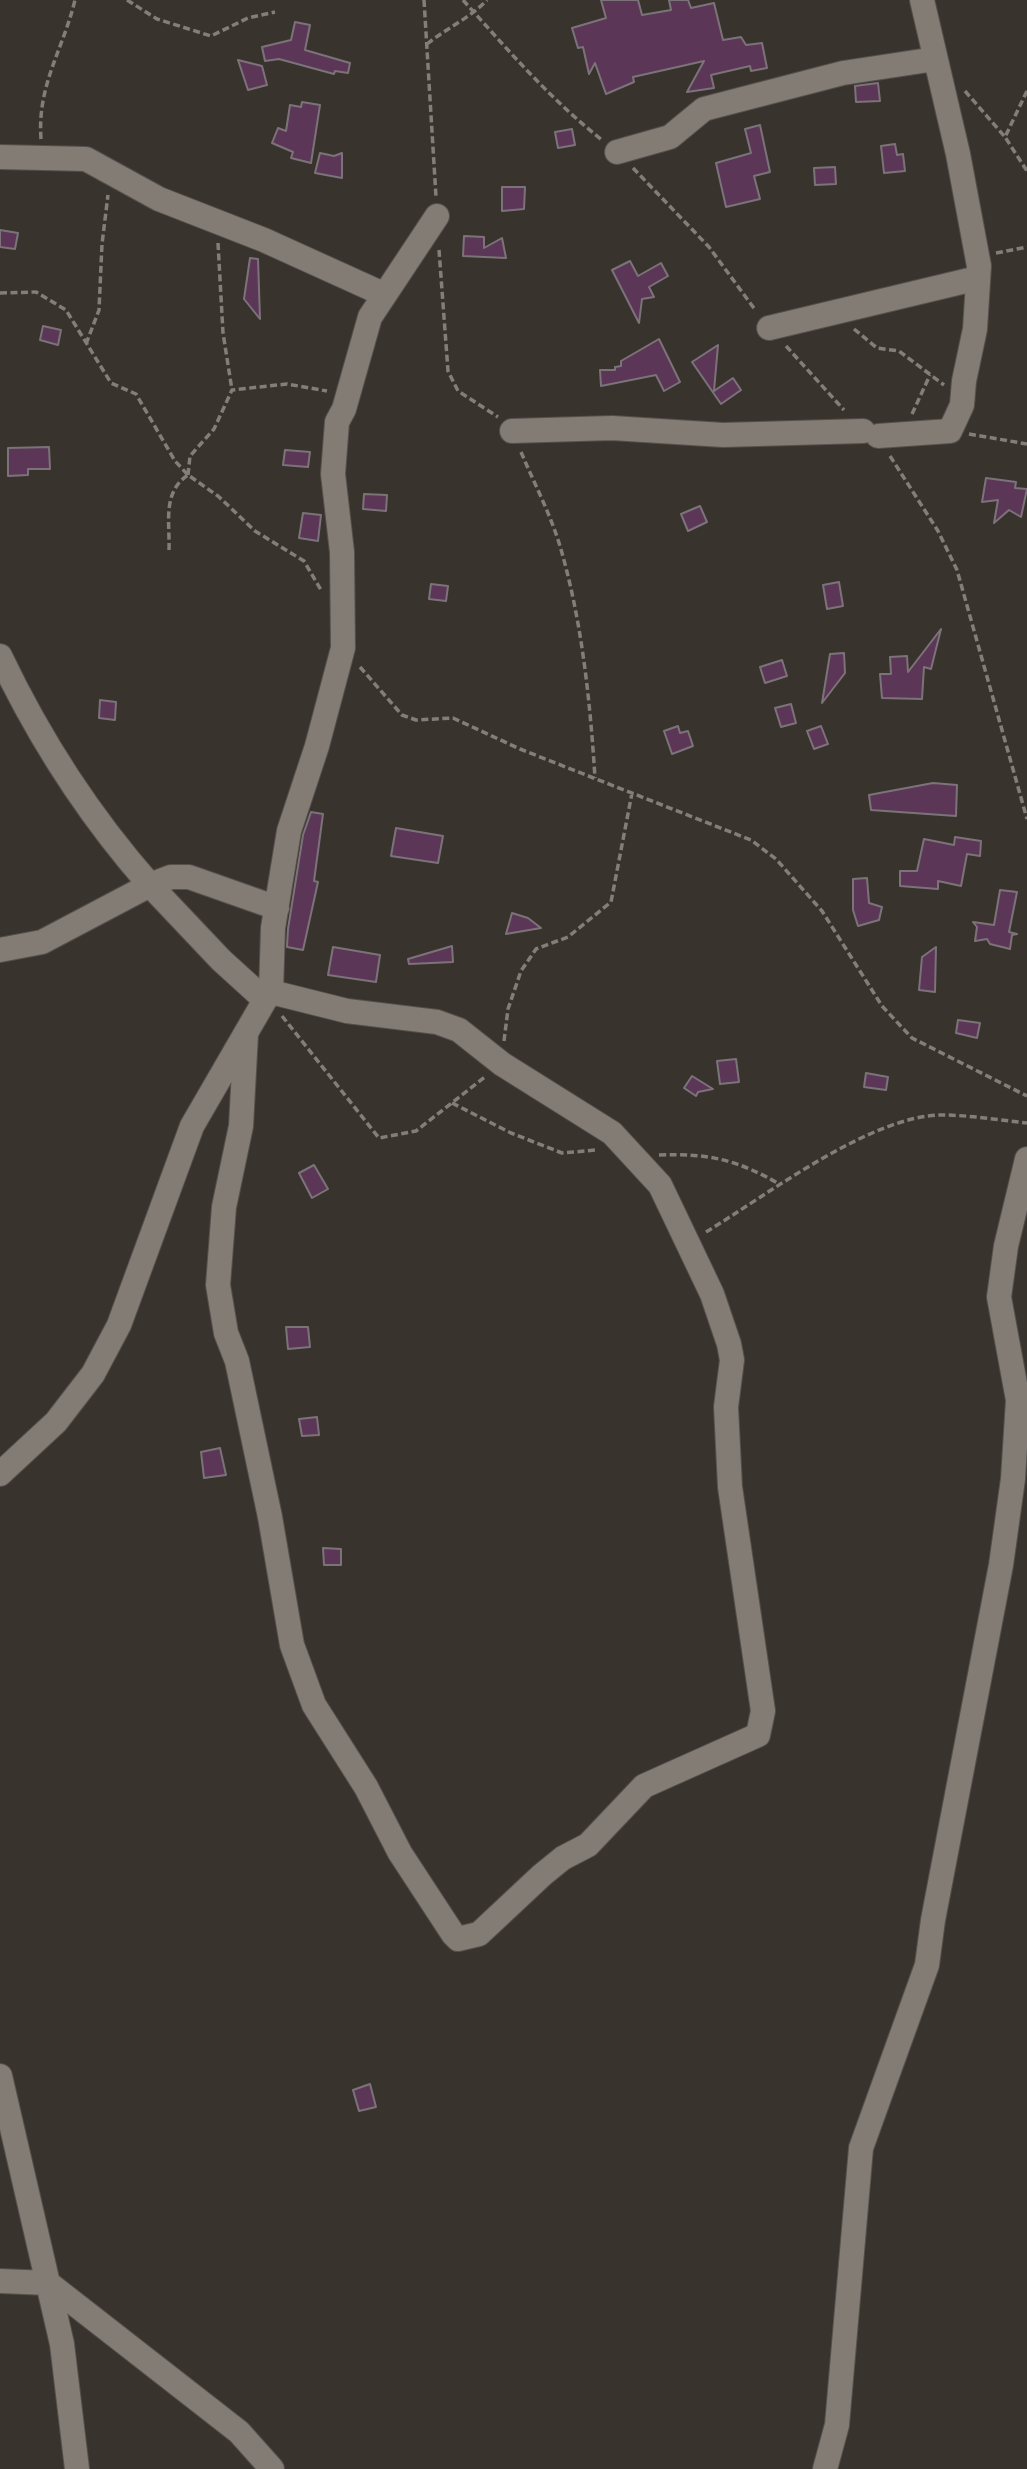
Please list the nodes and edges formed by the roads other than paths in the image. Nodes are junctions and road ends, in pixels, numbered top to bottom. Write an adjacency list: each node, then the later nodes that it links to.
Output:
1 (922, 0): 2 (street)
2 (935, 59): 3 (street); 6 (street)
3 (617, 152)
4 (0, 158): 7 (street)
5 (437, 216): 7 (street)
6 (977, 268): 8 (street); 9 (street)
7 (383, 294): 12 (street)
8 (769, 328)
9 (512, 431)
10 (0, 656): 11 (street)
11 (150, 885): 12 (street); 13 (street); 14 (street)
12 (277, 908): 14 (street)
13 (0, 950)
14 (268, 996): 15 (street); 15 (street)
15 (246, 1034): 17 (street)
16 (1027, 1160): 23 (street)
17 (0, 1474)
18 (0, 2076): 20 (street)
19 (0, 2281): 20 (street)
20 (48, 2283): 21 (street); 22 (street)
21 (77, 2469)
22 (272, 2469)
23 (825, 2469)

